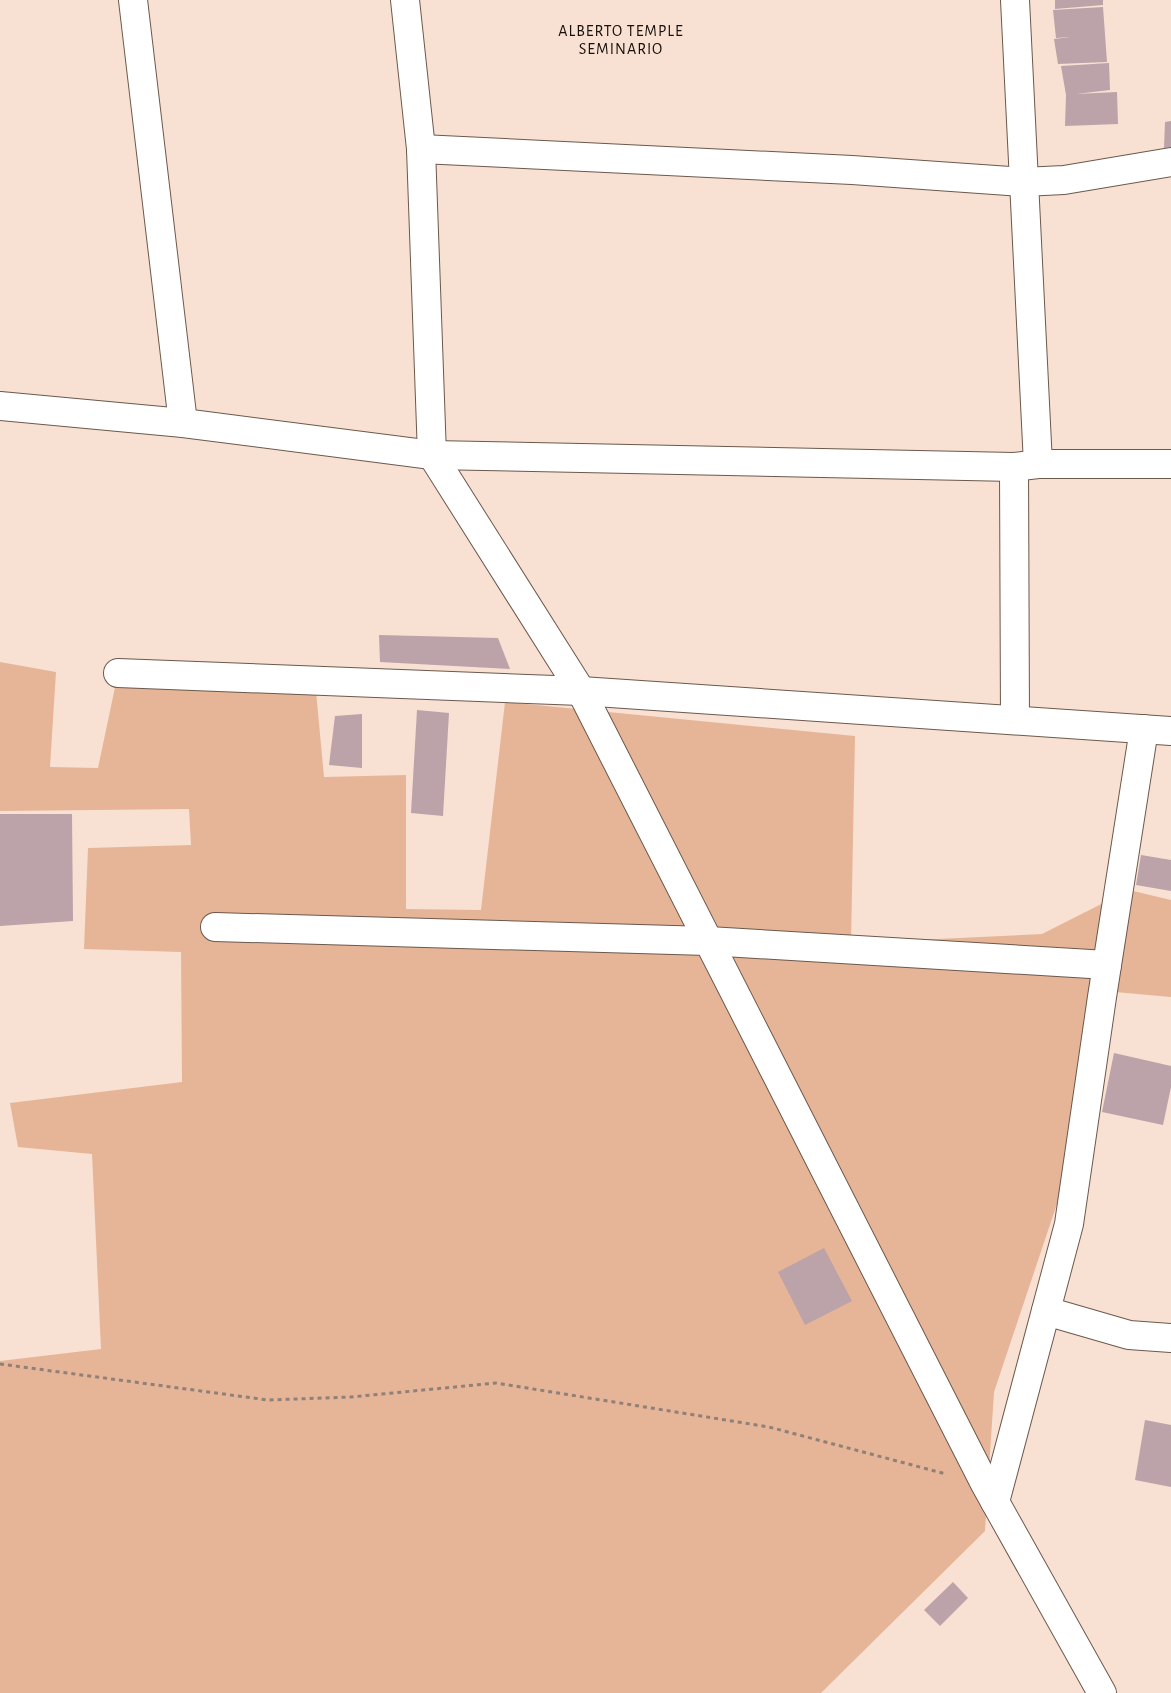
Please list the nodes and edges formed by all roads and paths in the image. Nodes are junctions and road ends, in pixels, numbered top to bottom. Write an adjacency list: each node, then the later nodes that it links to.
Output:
1 (134, 0): 8 (street)
2 (405, 0): 4 (street)
3 (1015, 0): 6 (street)
4 (421, 149): 6 (street); 9 (street)
5 (1171, 162): 6 (street)
6 (1023, 182): 11 (street)
7 (0, 406): 8 (street)
8 (183, 423): 9 (street)
9 (432, 455): 11 (street); 13 (street)
10 (1171, 464): 11 (street)
11 (1026, 465): 14 (street)
12 (118, 673): 13 (street)
13 (581, 692): 14 (street); 17 (street)
14 (1015, 720): 15 (street)
15 (1158, 730): 18 (street)
16 (215, 927): 17 (street)
17 (708, 941): 18 (street); 22 (street)
18 (1107, 964): 19 (street)
19 (1046, 1311): 20 (street); 22 (street)
20 (1171, 1338)
21 (0, 1364): 22 (path)
22 (990, 1493): 23 (street)
23 (1102, 1693)

